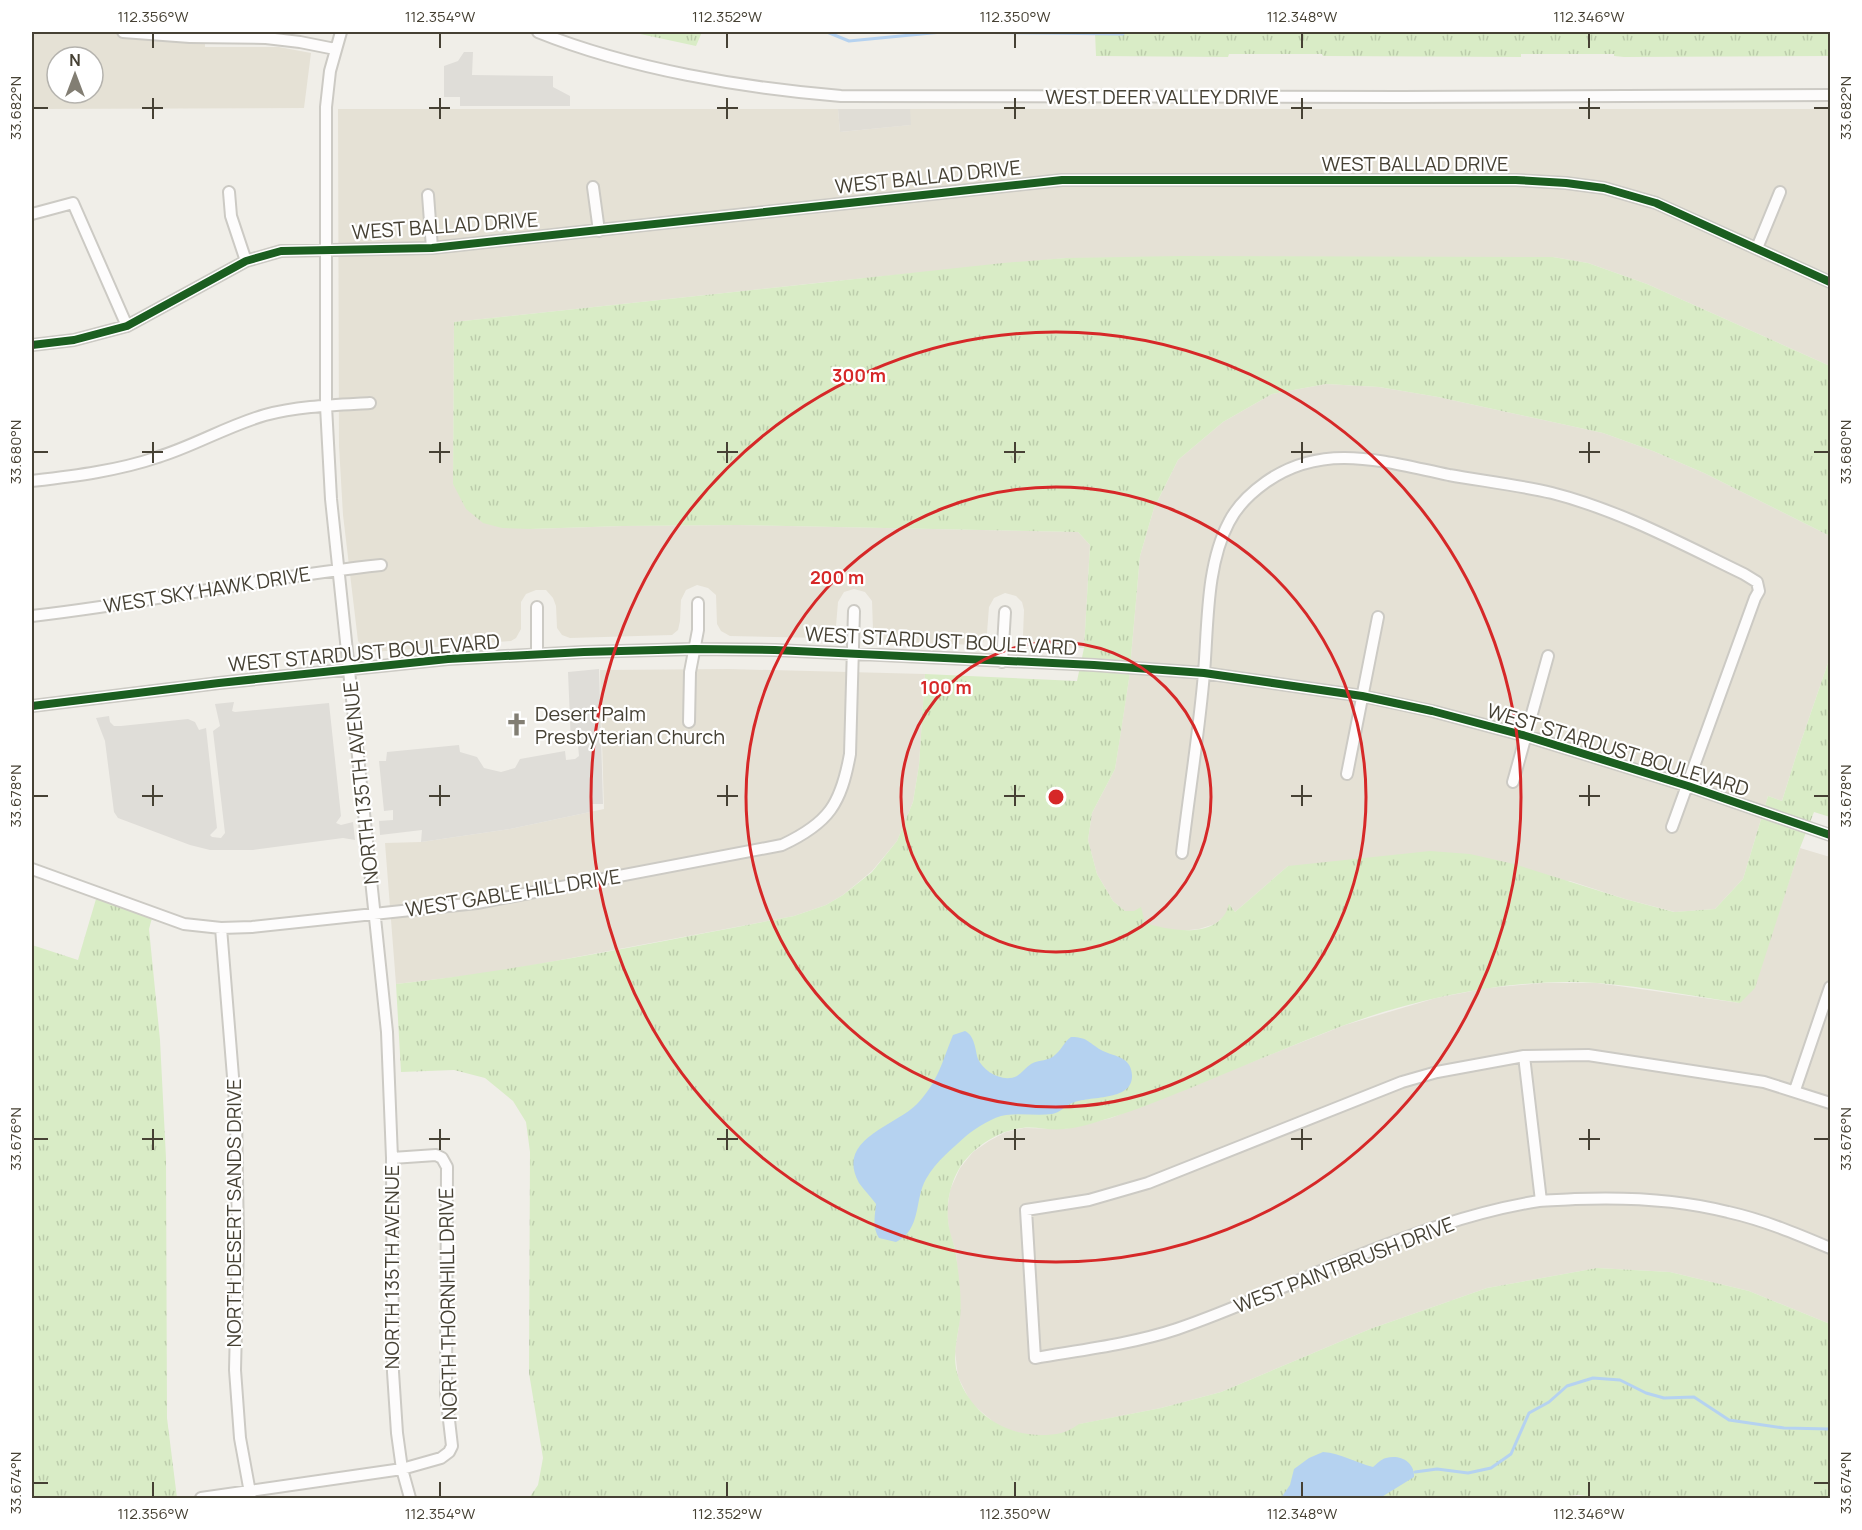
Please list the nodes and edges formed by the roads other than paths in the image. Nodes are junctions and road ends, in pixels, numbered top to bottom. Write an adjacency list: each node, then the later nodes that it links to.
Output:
1 (123, 32): 4 (street)
2 (341, 32): 4 (street, NORTH 135TH AVENUE)
3 (538, 32): 5 (street, WEST DEER VALLEY DRIVE)
4 (335, 49): 14 (street, NORTH 135TH AVENUE)
5 (1830, 95)
6 (593, 187): 11 (street)
7 (230, 192): 15 (street)
8 (1780, 192): 13 (street)
9 (428, 195): 12 (street)
10 (32, 214): 17 (street)
11 (599, 231): 12 (street, WEST BALLAD DRIVE); 13 (street, WEST BALLAD DRIVE)
12 (432, 248): 14 (street, WEST BALLAD DRIVE)
13 (1757, 248): 16 (street, WEST BALLAD DRIVE)
14 (326, 250): 15 (street, WEST BALLAD DRIVE); 20 (street, NORTH 135TH AVENUE)
15 (246, 261): 17 (street, WEST BALLAD DRIVE)
16 (1830, 282)
17 (127, 326): 18 (street, WEST BALLAD DRIVE)
18 (32, 345)
19 (370, 403): 20 (street)
20 (326, 406): 21 (street); 23 (street, NORTH 135TH AVENUE)
21 (32, 481)
22 (381, 565): 23 (street, WEST SKY HAWK DRIVE)
23 (338, 569): 28 (street, WEST SKY HAWK DRIVE); 35 (street, NORTH 135TH AVENUE)
24 (698, 603): 30 (street)
25 (537, 607): 31 (street)
26 (854, 611): 32 (street)
27 (1005, 612): 34 (street, WEST STARDUST BOULEVARD)
28 (32, 616)
29 (1378, 617): 37 (street)
30 (694, 649): 31 (street, WEST STARDUST BOULEVARD); 32 (street, WEST STARDUST BOULEVARD); 39 (street)
31 (537, 654): 35 (street, WEST STARDUST BOULEVARD)
32 (852, 654): 34 (street, WEST STARDUST BOULEVARD); 48 (street, WEST GABLE HILL DRIVE)
33 (1548, 656): 40 (street)
34 (1002, 662): 36 (street, WEST STARDUST BOULEVARD)
35 (349, 669): 38 (street, WEST STARDUST BOULEVARD); 48 (street, NORTH 135TH AVENUE)
36 (1204, 673): 37 (street, WEST STARDUST BOULEVARD); 43 (street); 46 (street)
37 (1362, 696): 40 (street, WEST STARDUST BOULEVARD); 41 (street)
38 (32, 706)
39 (689, 722)
40 (1526, 736): 42 (street); 43 (street, WEST STARDUST BOULEVARD)
41 (1347, 774)
42 (1513, 783)
43 (1688, 786): 44 (street); 45 (street, WEST STARDUST BOULEVARD)
44 (1672, 827)
45 (1830, 835)
46 (1182, 853)
47 (32, 869): 49 (street, WEST GABLE HILL DRIVE)
48 (376, 914): 49 (street, WEST GABLE HILL DRIVE); 54 (street, NORTH 135TH AVENUE)
49 (221, 927): 58 (street, NORTH DESERT SANDS DRIVE)
50 (1830, 987): 52 (street)
51 (1524, 1056): 52 (street); 55 (street); 55 (street, WEST PAINTBRUSH DRIVE)
52 (1795, 1090): 53 (street)
53 (1830, 1103)
54 (392, 1158): 57 (street, NORTH 135TH AVENUE); 57 (street, NORTH THORNHILL DRIVE)
55 (1541, 1201): 56 (street, WEST PAINTBRUSH DRIVE)
56 (1830, 1248)
57 (402, 1469): 58 (street); 60 (street, NORTH 135TH AVENUE)
58 (250, 1496): 59 (street)
59 (201, 1498)
60 (410, 1498)

